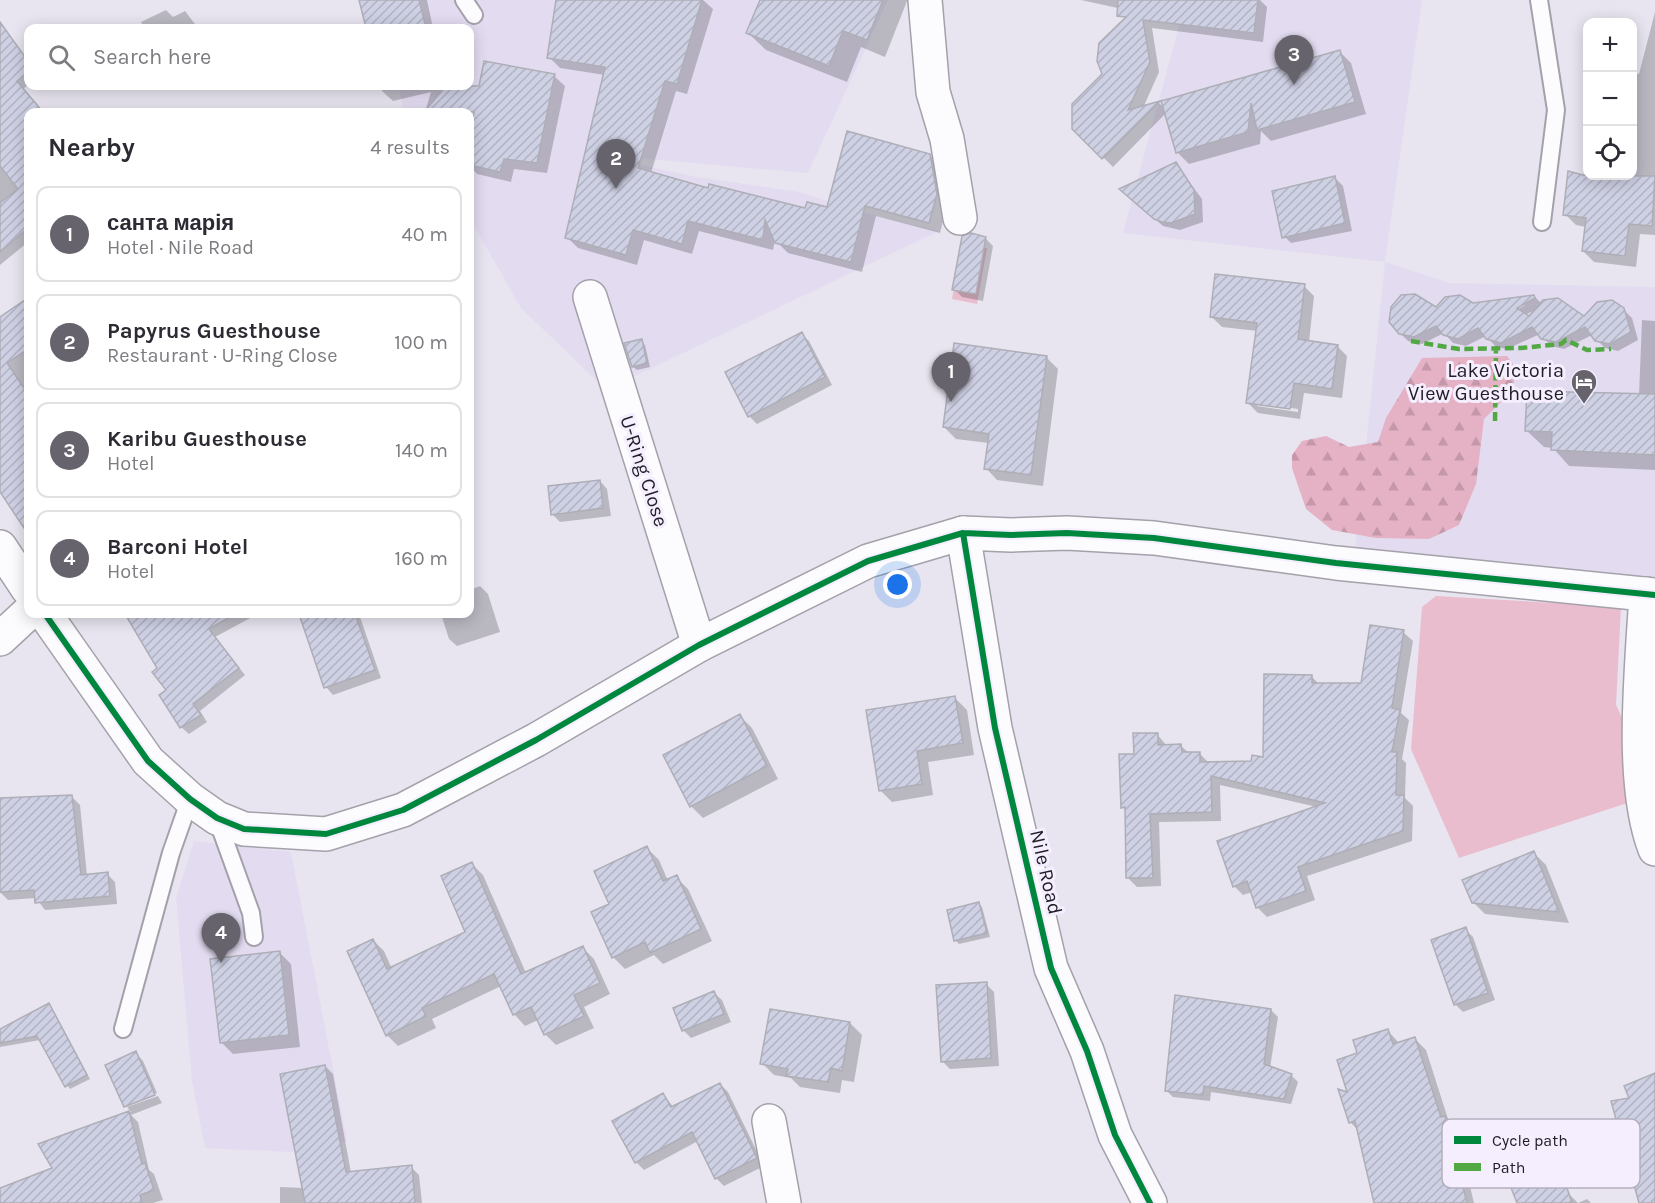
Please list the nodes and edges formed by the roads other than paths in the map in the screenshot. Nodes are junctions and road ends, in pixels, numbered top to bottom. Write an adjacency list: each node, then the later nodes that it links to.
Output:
1 (464, 0): 4 (lane)
2 (925, 0): 5 (street)
3 (1539, 0): 6 (lane)
4 (474, 15)
5 (960, 218)
6 (1542, 222)
7 (590, 297): 15 (street, U-Ring Close)
8 (963, 533): 11 (street); 15 (street); 23 (street, Nile Road)
9 (0, 547): 10 (street)
10 (24, 583)
11 (1650, 595): 18 (street)
12 (24, 617): 14 (street)
13 (48, 618): 16 (street)
14 (0, 639)
15 (699, 645): 17 (street)
16 (190, 800): 17 (street); 20 (lane)
17 (216, 818): 19 (lane)
18 (1655, 849)
19 (254, 937)
20 (123, 1029)
21 (769, 1121): 22 (street)
22 (784, 1203)
23 (1150, 1203)

